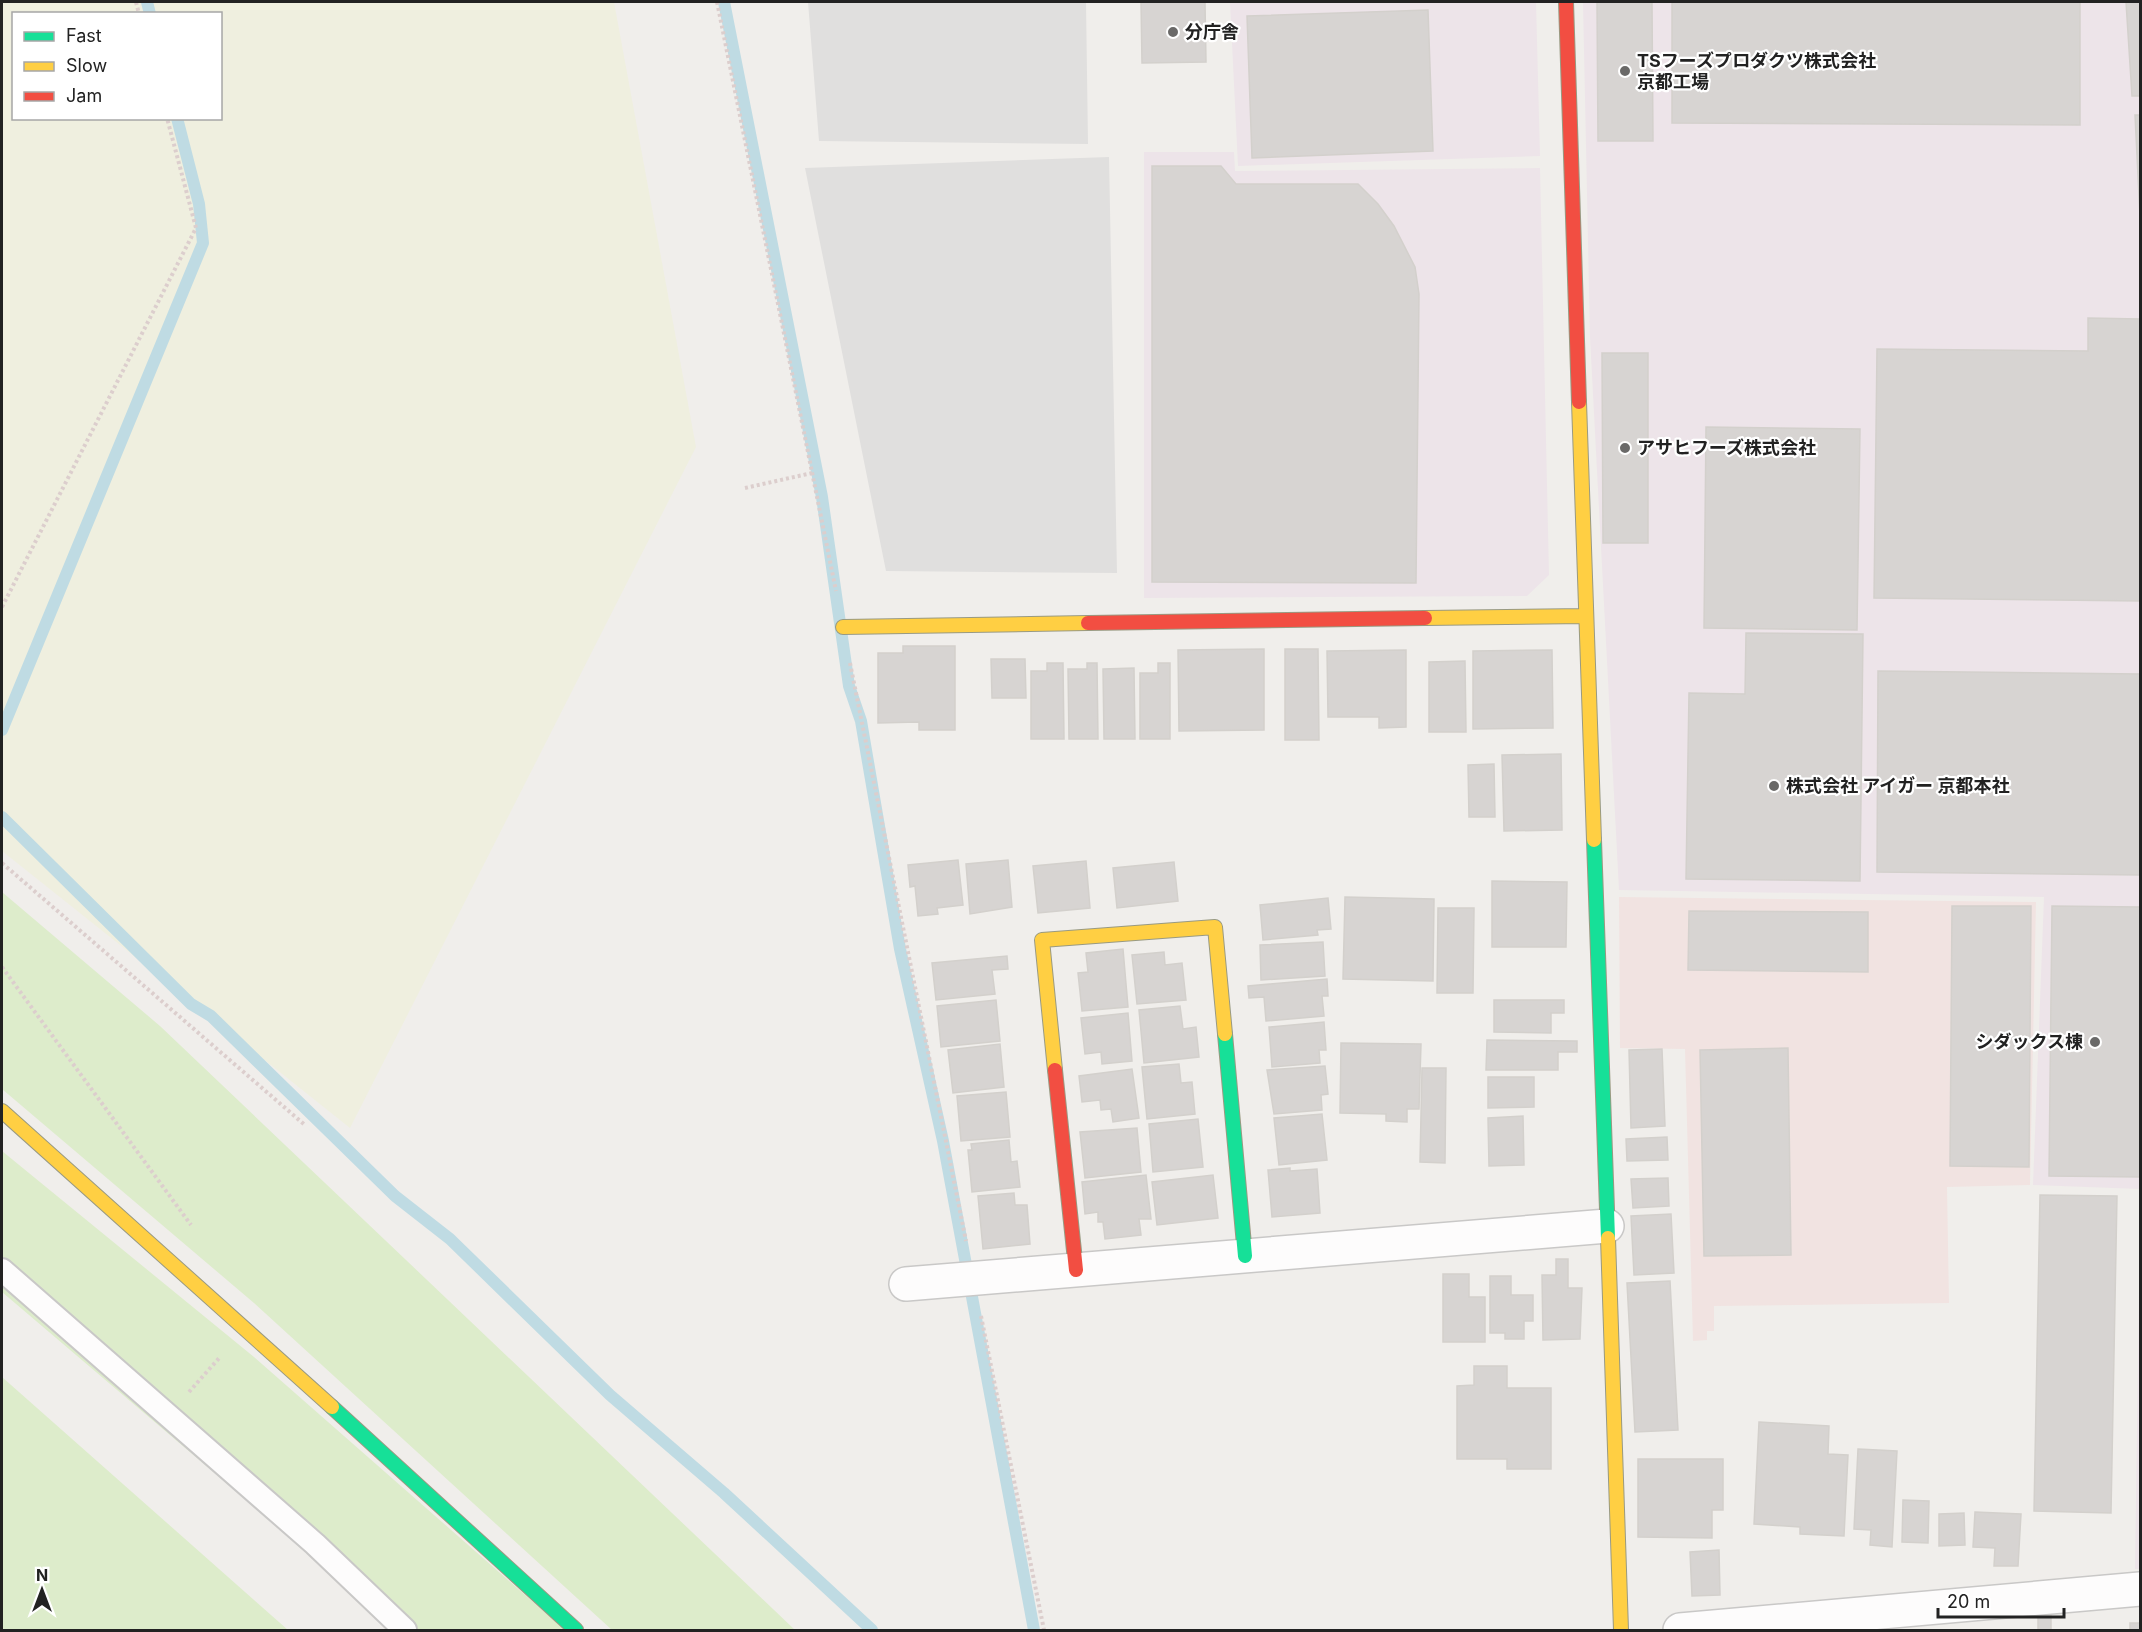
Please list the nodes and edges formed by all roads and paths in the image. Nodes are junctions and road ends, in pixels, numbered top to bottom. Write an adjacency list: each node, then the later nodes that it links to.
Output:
1 (717, 2): 4 (path)
2 (1566, 2): 7 (street)
3 (168, 120): 6 (path)
4 (813, 473): 5 (path); 8 (path)
5 (746, 488)
6 (2, 607)
7 (1586, 616): 8 (street); 14 (street)
8 (843, 627): 18 (path)
9 (2, 863): 12 (path)
10 (2, 967): 13 (path)
11 (2, 1111): 20 (street)
12 (306, 1126)
13 (192, 1226)
14 (1607, 1226): 15 (street); 26 (street)
15 (1245, 1256): 17 (street); 17 (street)
16 (2, 1270): 21 (lane)
17 (1076, 1270): 18 (street)
18 (974, 1278): 19 (street); 25 (path)
19 (906, 1284)
20 (246, 1329): 21 (path); 24 (street)
21 (168, 1415): 23 (lane)
22 (2140, 1589): 27 (street)
23 (405, 1630)
24 (576, 1630)
25 (1044, 1630)
26 (1621, 1630)
27 (1680, 1630)

